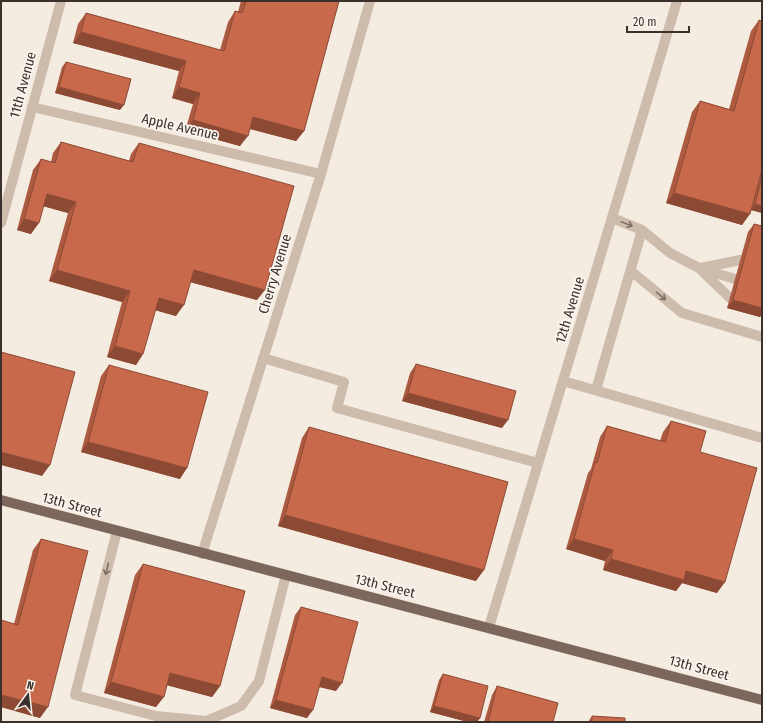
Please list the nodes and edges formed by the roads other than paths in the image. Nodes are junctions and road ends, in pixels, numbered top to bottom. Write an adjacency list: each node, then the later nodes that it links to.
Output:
1 (61, 1): 4 (street, 11th Avenue)
2 (370, 1): 5 (street, Cherry Avenue)
3 (677, 1): 6 (street, 12th Avenue)
4 (32, 107): 5 (street, Apple Avenue); 7 (street, 11th Avenue)
5 (321, 174): 15 (street, Cherry Avenue)
6 (612, 218): 8 (street, one-way to 8); 16 (street, 12th Avenue)
7 (1, 224)
8 (642, 230): 10 (street); 11 (street)
9 (740, 260): 10 (street)
10 (700, 268): 12 (street); 13 (street)
11 (631, 272): 14 (street, one-way to 14); 17 (street)
12 (735, 279)
13 (730, 298)
14 (762, 336)
15 (263, 358): 19 (street); 22 (street, Cherry Avenue)
16 (563, 381): 17 (street); 19 (street, 12th Avenue)
17 (596, 390): 18 (street)
18 (762, 438)
19 (538, 463): 24 (street, 12th Avenue)
20 (1, 500): 21 (main road, 13th Street)
21 (117, 531): 22 (main road, 13th Street); 23 (street, one-way to 23)
22 (202, 554): 23 (main road, 13th Street)
23 (286, 575): 24 (main road, 13th Street)
24 (489, 627): 25 (main road, 13th Street)
25 (762, 700)

